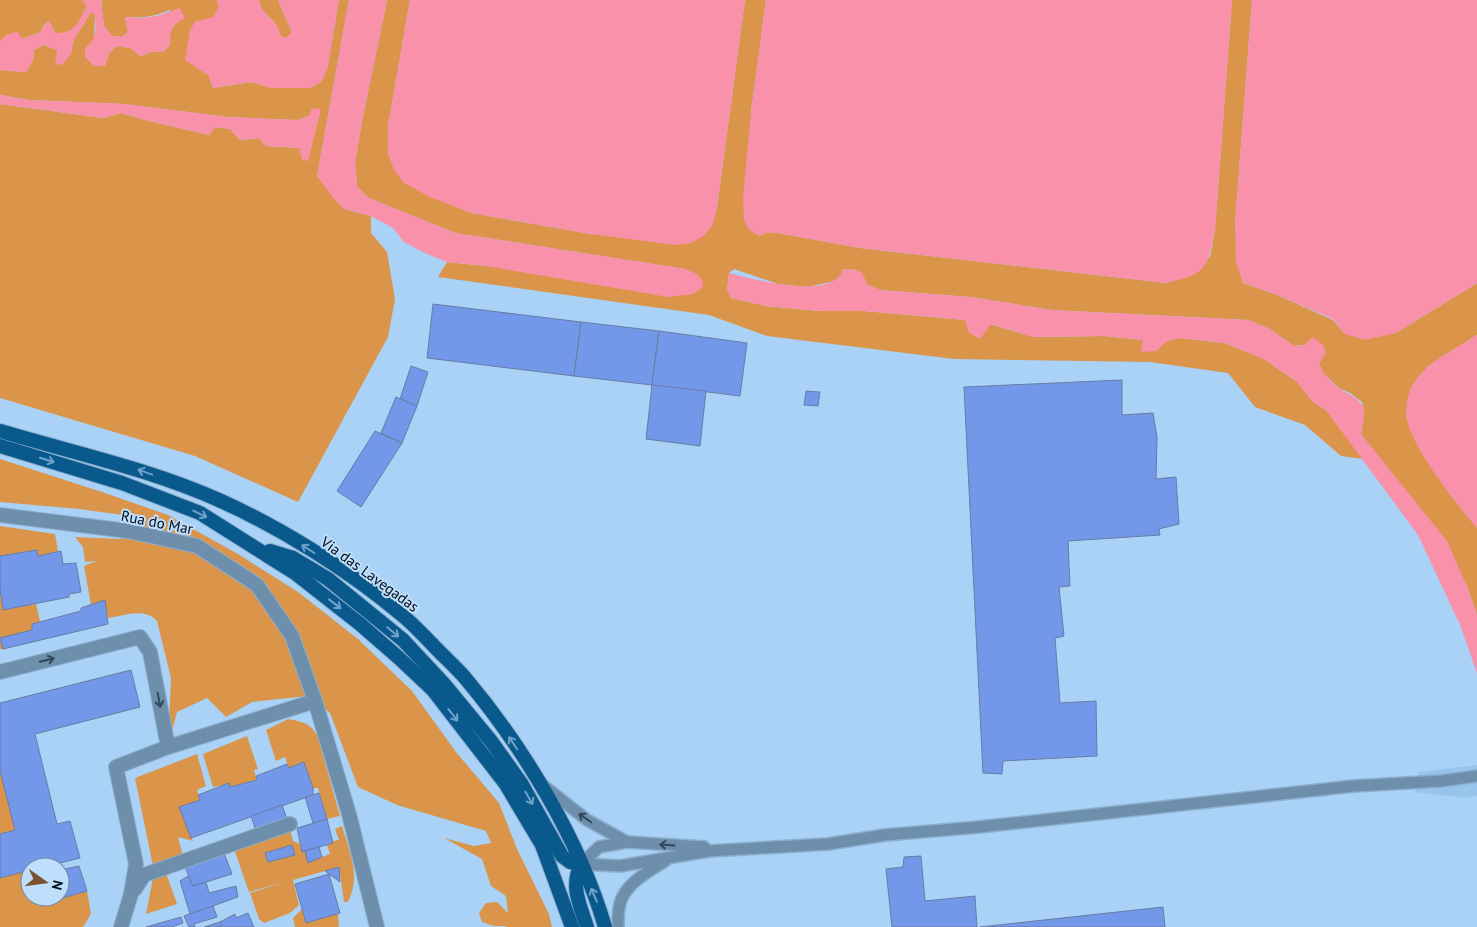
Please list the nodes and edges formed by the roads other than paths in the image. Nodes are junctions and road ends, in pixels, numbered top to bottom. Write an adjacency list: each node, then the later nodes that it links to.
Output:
1 (0, 431): 9 (main road, Via das Lavegadas, one-way to 1)
2 (0, 446): 4 (main road, one-way to 4)
3 (0, 515): 6 (street, Rua do Mar)
4 (249, 544): 14 (main road, one-way to 14); 18 (main road, one-way to 18)
5 (0, 672): 7 (street, one-way to 7)
6 (314, 701): 7 (street); 17 (street, Rua do Mar)
7 (168, 747): 15 (street)
8 (1477, 776): 12 (lane)
9 (540, 783): 11 (lane, one-way to 9); 14 (main road, Via das Lavegadas)
10 (290, 824): 15 (street)
11 (627, 842): 12 (lane, one-way to 11); 14 (lane)
12 (733, 849): 13 (lane)
13 (668, 858): 14 (lane); 21 (lane)
14 (581, 864): 19 (main road); 20 (main road, Via das Lavegadas, one-way to 14)
15 (132, 894): 16 (street)
16 (121, 927)
17 (377, 927)
18 (572, 927)
19 (587, 927)
20 (605, 927)
21 (618, 927)

